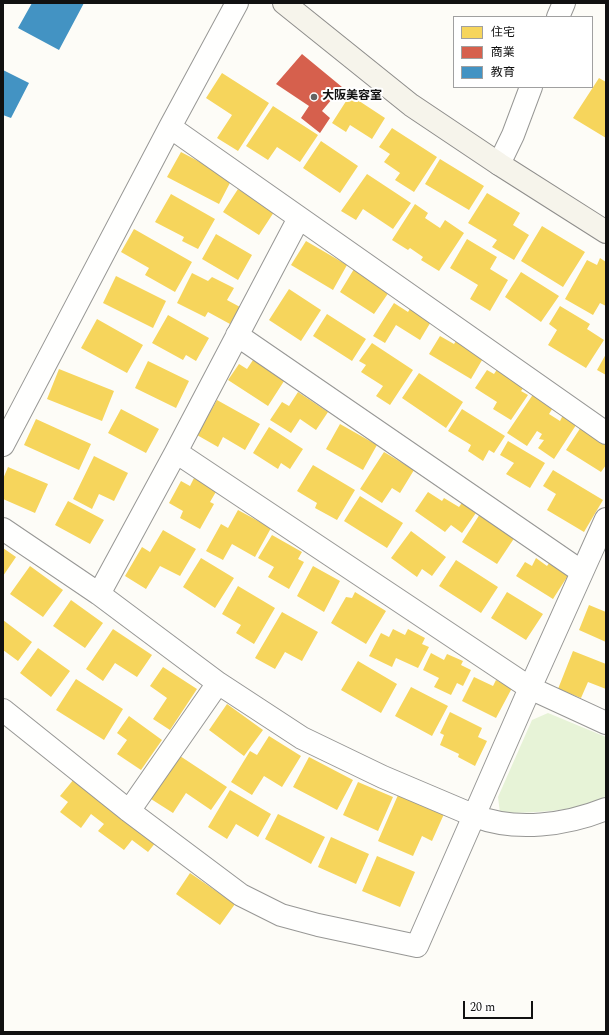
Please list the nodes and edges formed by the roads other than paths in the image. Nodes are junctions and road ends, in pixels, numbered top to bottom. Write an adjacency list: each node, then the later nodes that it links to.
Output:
1 (237, 3): 6 (street)
2 (284, 3): 7 (street)
3 (564, 3): 4 (street)
4 (558, 16)
5 (531, 88): 7 (street)
6 (170, 127): 8 (street); 12 (street)
7 (499, 164): 9 (street)
8 (299, 218): 10 (street); 11 (street)
9 (606, 232)
10 (237, 335): 13 (street); 16 (street)
11 (606, 433)
12 (3, 445)
13 (176, 452): 17 (street); 19 (street)
14 (606, 519): 16 (street)
15 (3, 529): 17 (street)
16 (582, 572): 19 (street)
17 (99, 594): 18 (street)
18 (218, 683): 23 (street); 24 (street)
19 (530, 688): 21 (street); 24 (street)
20 (3, 710): 23 (street)
21 (606, 723)
22 (606, 809): 24 (street)
23 (129, 811): 24 (street)
24 (475, 816)

